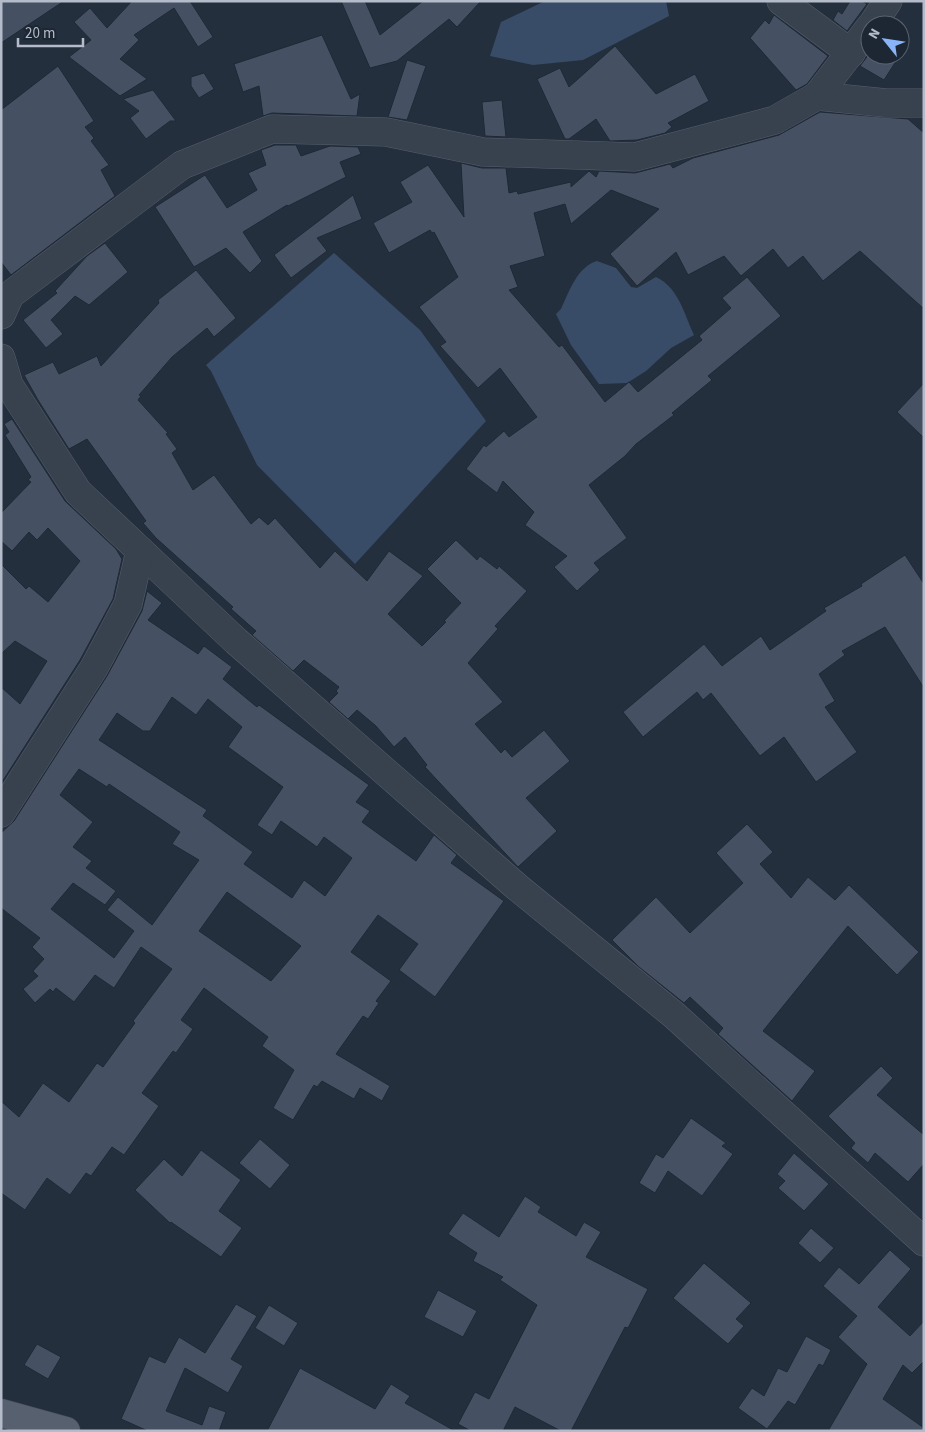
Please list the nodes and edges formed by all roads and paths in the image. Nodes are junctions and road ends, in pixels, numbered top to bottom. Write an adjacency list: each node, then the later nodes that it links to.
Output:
1 (781, 1): 5 (street)
2 (888, 1): 3 (street)
3 (878, 15)
4 (860, 40): 5 (street)
5 (851, 52): 6 (street)
6 (818, 96): 7 (street); 8 (street)
7 (924, 104)
8 (4, 297)
9 (1, 358): 10 (street)
10 (140, 551): 11 (street); 12 (street)
11 (1, 813)
12 (924, 1242)
13 (1, 1413): 14 (main road)
14 (66, 1431)

